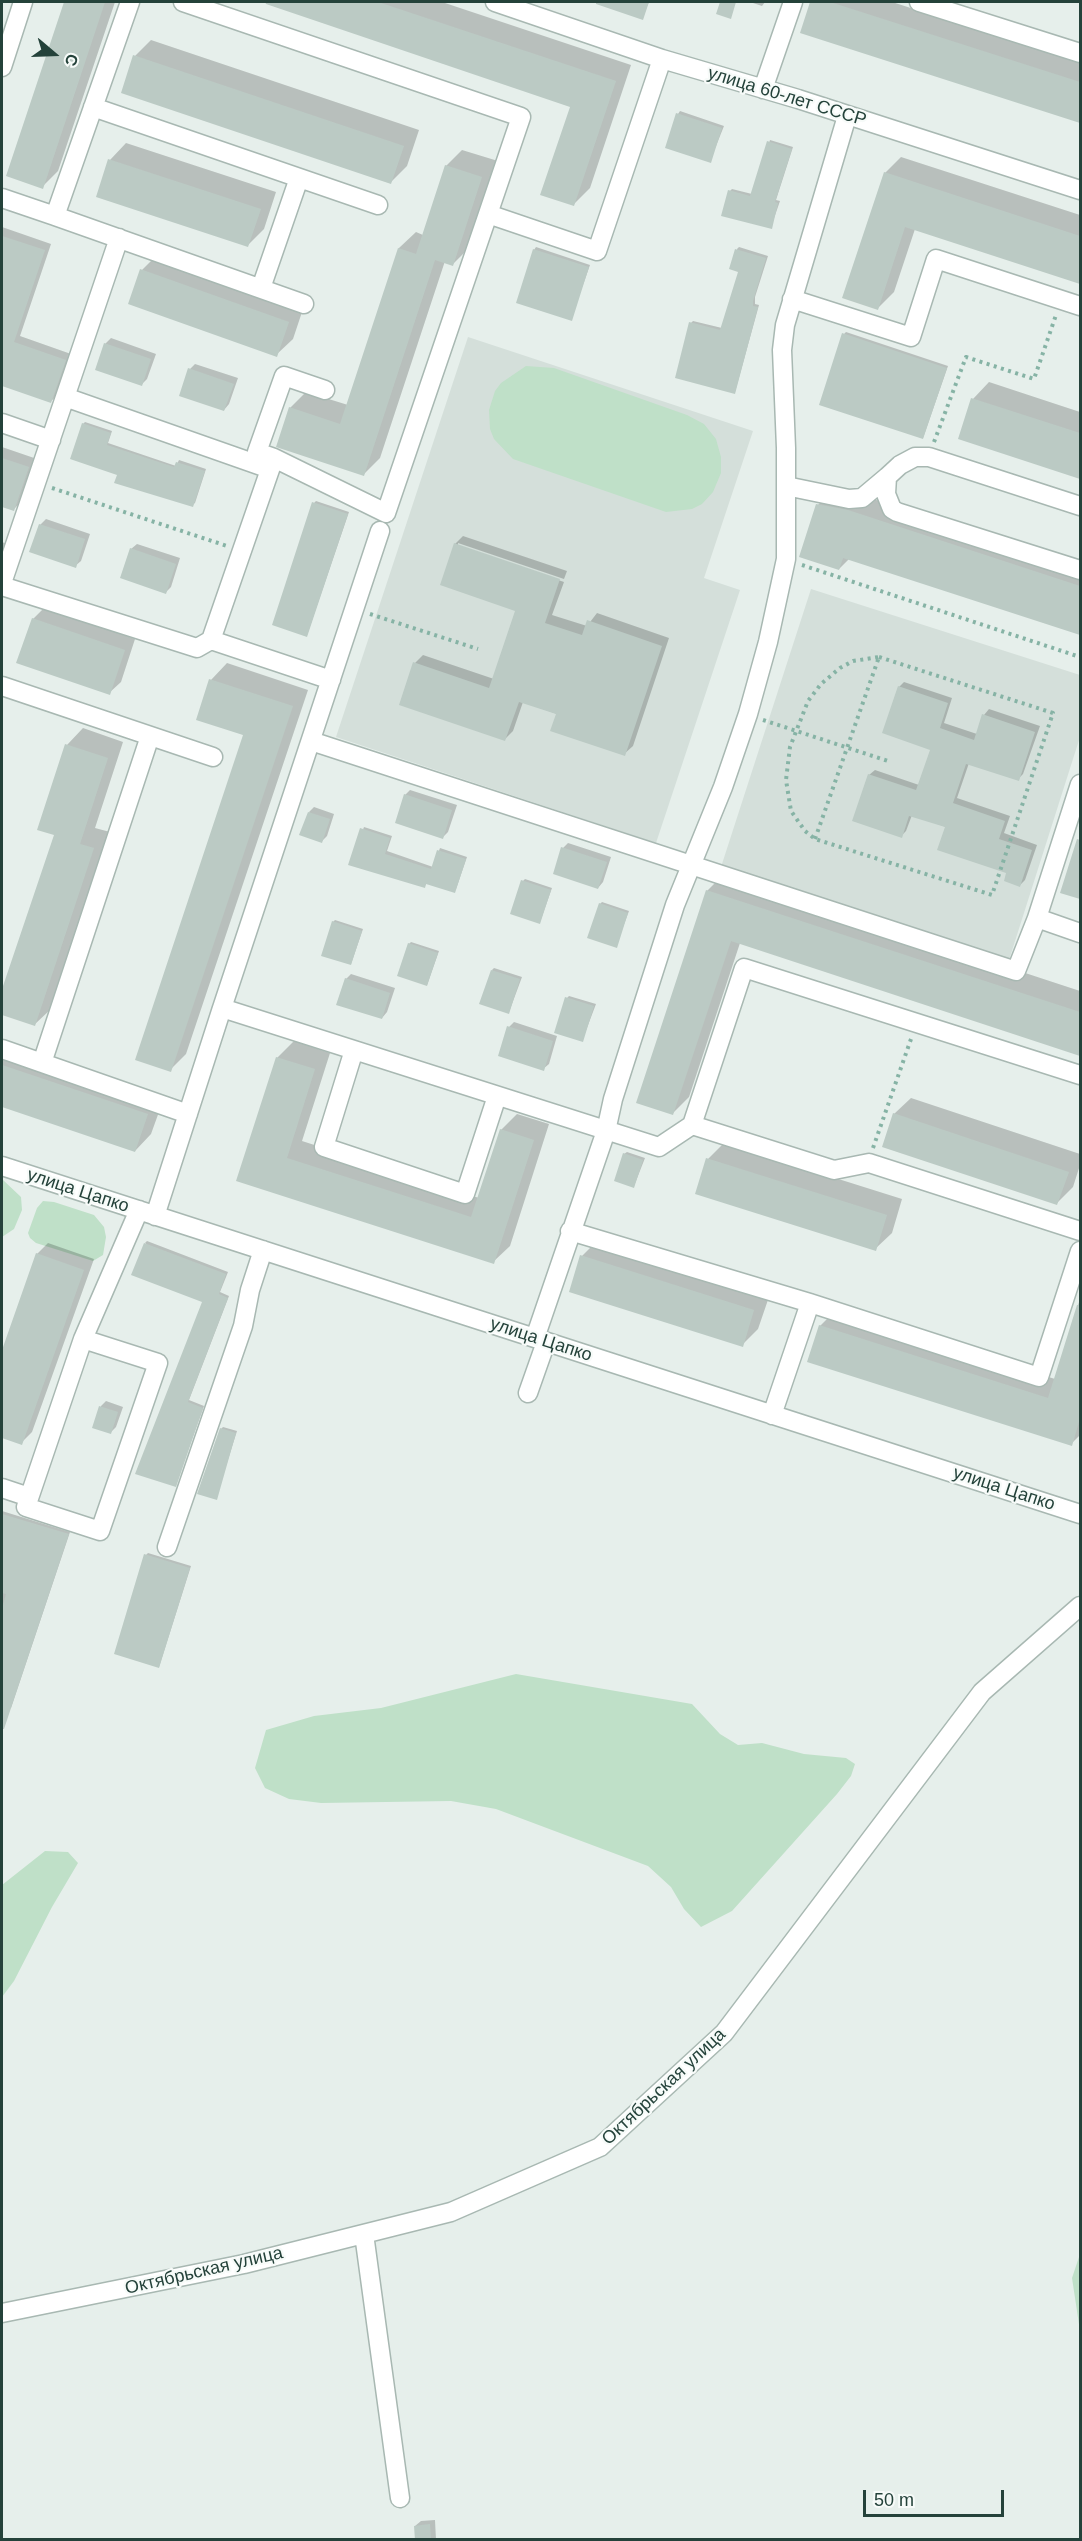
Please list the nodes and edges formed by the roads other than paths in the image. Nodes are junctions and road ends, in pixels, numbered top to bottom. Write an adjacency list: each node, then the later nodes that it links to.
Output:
1 (23, 2): 9 (street)
2 (130, 2): 11 (street)
3 (183, 2): 17 (street)
4 (495, 2): 8 (street, улица 60-лет СССР)
5 (792, 2): 10 (street)
6 (919, 2): 7 (street)
7 (1080, 53)
8 (662, 59): 10 (street, улица 60-лет СССР); 17 (street)
9 (2, 67)
10 (763, 89): 12 (street, улица 60-лет СССР)
11 (93, 107): 13 (street); 18 (street)
12 (847, 116): 14 (street, улица 60-лет СССР); 21 (street)
13 (299, 178): 16 (street); 20 (street)
14 (1080, 190)
15 (2, 198): 18 (street)
16 (378, 205)
17 (488, 214): 28 (street)
18 (55, 216): 19 (street)
19 (119, 238): 20 (street); 25 (street)
20 (261, 288): 22 (street)
21 (792, 299): 23 (street); 30 (street)
22 (304, 304)
23 (1080, 306)
24 (325, 390): 28 (street)
25 (65, 397): 27 (street); 28 (street)
26 (2, 423): 27 (street)
27 (51, 440): 34 (street)
28 (272, 464): 35 (street)
29 (887, 477): 30 (street); 31 (street); 33 (street)
30 (786, 486): 42 (street)
31 (1080, 506)
32 (380, 531): 36 (street)
33 (1080, 570)
34 (2, 584): 35 (street)
35 (211, 640): 36 (street)
36 (331, 680): 39 (street)
37 (2, 686): 38 (street)
38 (150, 736): 40 (street); 48 (street)
39 (311, 741): 42 (street); 45 (street)
40 (213, 757)
41 (1080, 784): 43 (street)
42 (692, 866): 43 (street); 53 (street)
43 (1037, 918): 44 (street)
44 (1080, 933)
45 (222, 1008): 47 (street); 51 (street)
46 (2, 1049): 48 (street)
47 (354, 1050): 50 (street); 50 (street)
48 (42, 1063): 51 (street)
49 (1080, 1075): 52 (street)
50 (497, 1096): 53 (street)
51 (188, 1114): 55 (street)
52 (692, 1125): 53 (street); 57 (street)
53 (606, 1131): 56 (street)
54 (2, 1166): 55 (street, улица Цапко)
55 (147, 1213): 58 (street, улица Цапко); 61 (street)
56 (570, 1231): 60 (street); 62 (street)
57 (1080, 1231)
58 (262, 1250): 62 (street, улица Цапко); 68 (street)
59 (1080, 1251): 60 (street)
60 (810, 1303): 64 (street)
61 (83, 1339): 66 (street); 66 (street)
62 (540, 1340): 63 (street); 64 (street, улица Цапко)
63 (528, 1393)
64 (772, 1415): 67 (street, улица Цапко)
65 (2, 1488): 66 (street)
66 (29, 1497)
67 (1080, 1514)
68 (167, 1547)
69 (1080, 1606): 70 (street, Октябрьская улица)
70 (364, 2234): 71 (street, Октябрьская улица); 72 (street)
71 (2, 2313)
72 (400, 2498)

